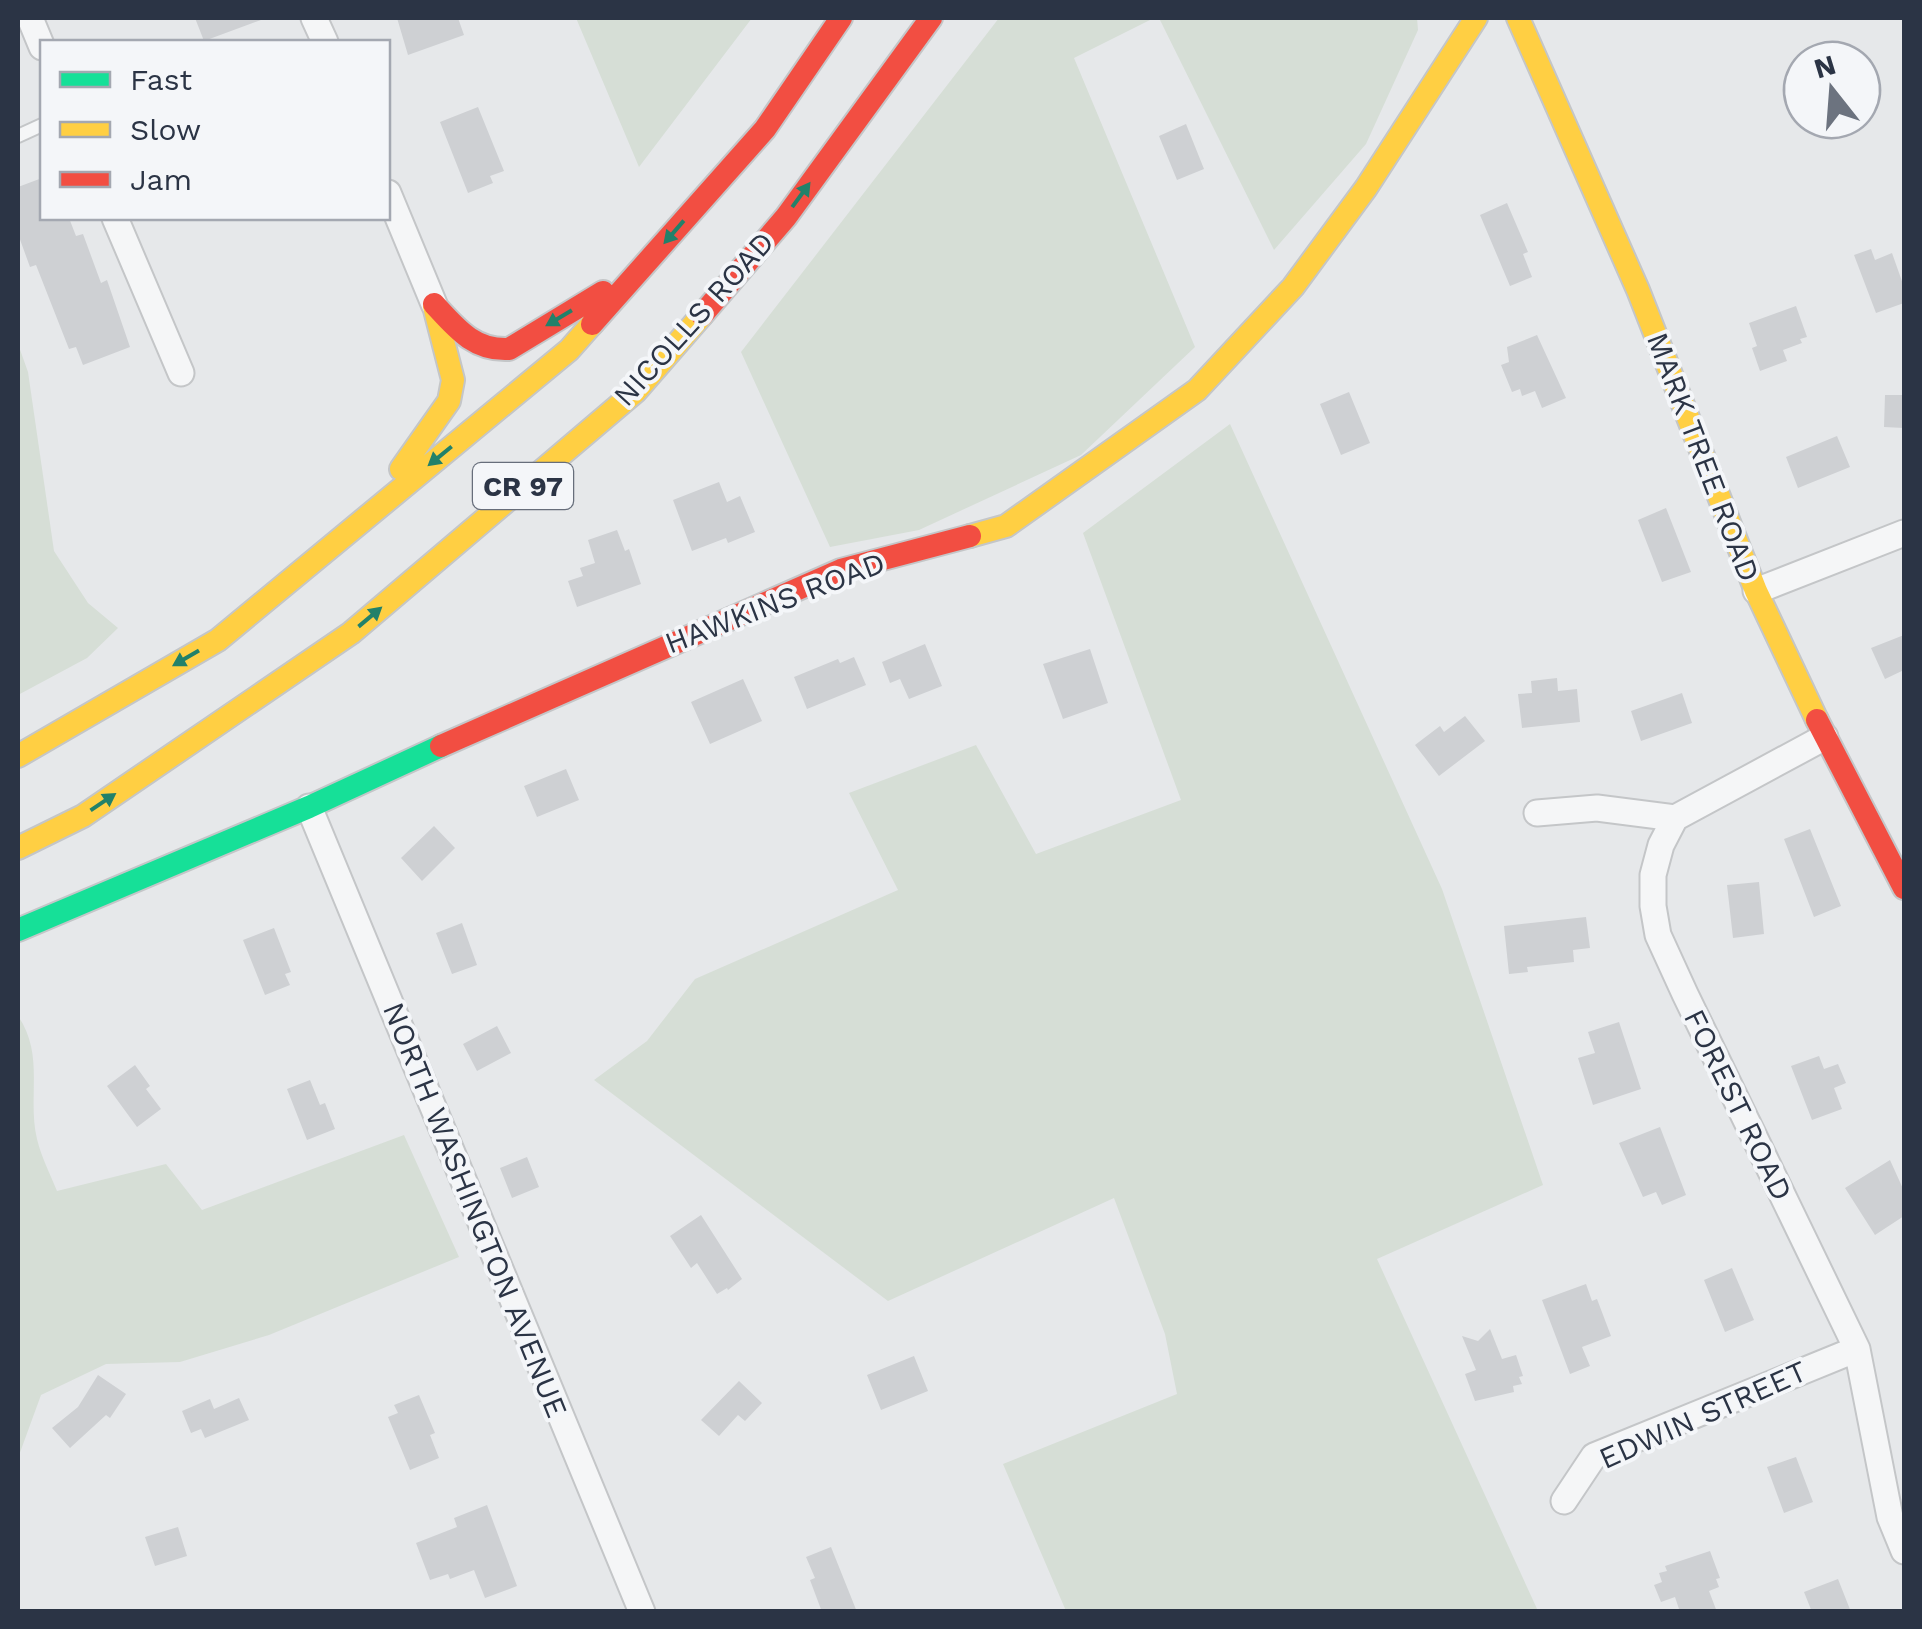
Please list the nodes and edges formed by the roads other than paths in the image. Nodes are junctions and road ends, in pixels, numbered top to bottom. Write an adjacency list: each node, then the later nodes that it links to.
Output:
1 (30, 18): 6 (street)
2 (842, 18): 9 (main road, CR 97, one-way to 9)
3 (930, 18): 20 (main road, NICOLLS ROAD / CR 97, one-way to 3)
4 (1476, 18): 17 (main road, HAWKINS ROAD)
5 (1518, 18): 14 (main road, MARK TREE ROAD)
6 (40, 43)
7 (390, 198): 10 (street)
8 (116, 220): 11 (street)
9 (643, 268): 10 (main road, one-way to 10); 12 (main road, CR 97, one-way to 12)
10 (434, 304): 12 (main road)
11 (181, 374)
12 (370, 514): 16 (main road, CR 97, one-way to 16)
13 (1904, 534): 14 (street)
14 (1756, 592): 15 (main road, MARK TREE ROAD)
15 (1824, 737): 19 (street); 21 (main road, MARK TREE ROAD)
16 (18, 756)
17 (310, 807): 22 (main road, HAWKINS ROAD); 26 (street, NORTH WASHINGTON AVENUE)
18 (1537, 813): 19 (street)
19 (1674, 818): 23 (street, FOREST ROAD)
20 (18, 848)
21 (1904, 888)
22 (18, 930)
23 (1857, 1349): 24 (street, EDWIN STREET); 25 (street, FOREST ROAD)
24 (1564, 1502)
25 (1904, 1551)
26 (642, 1612)

